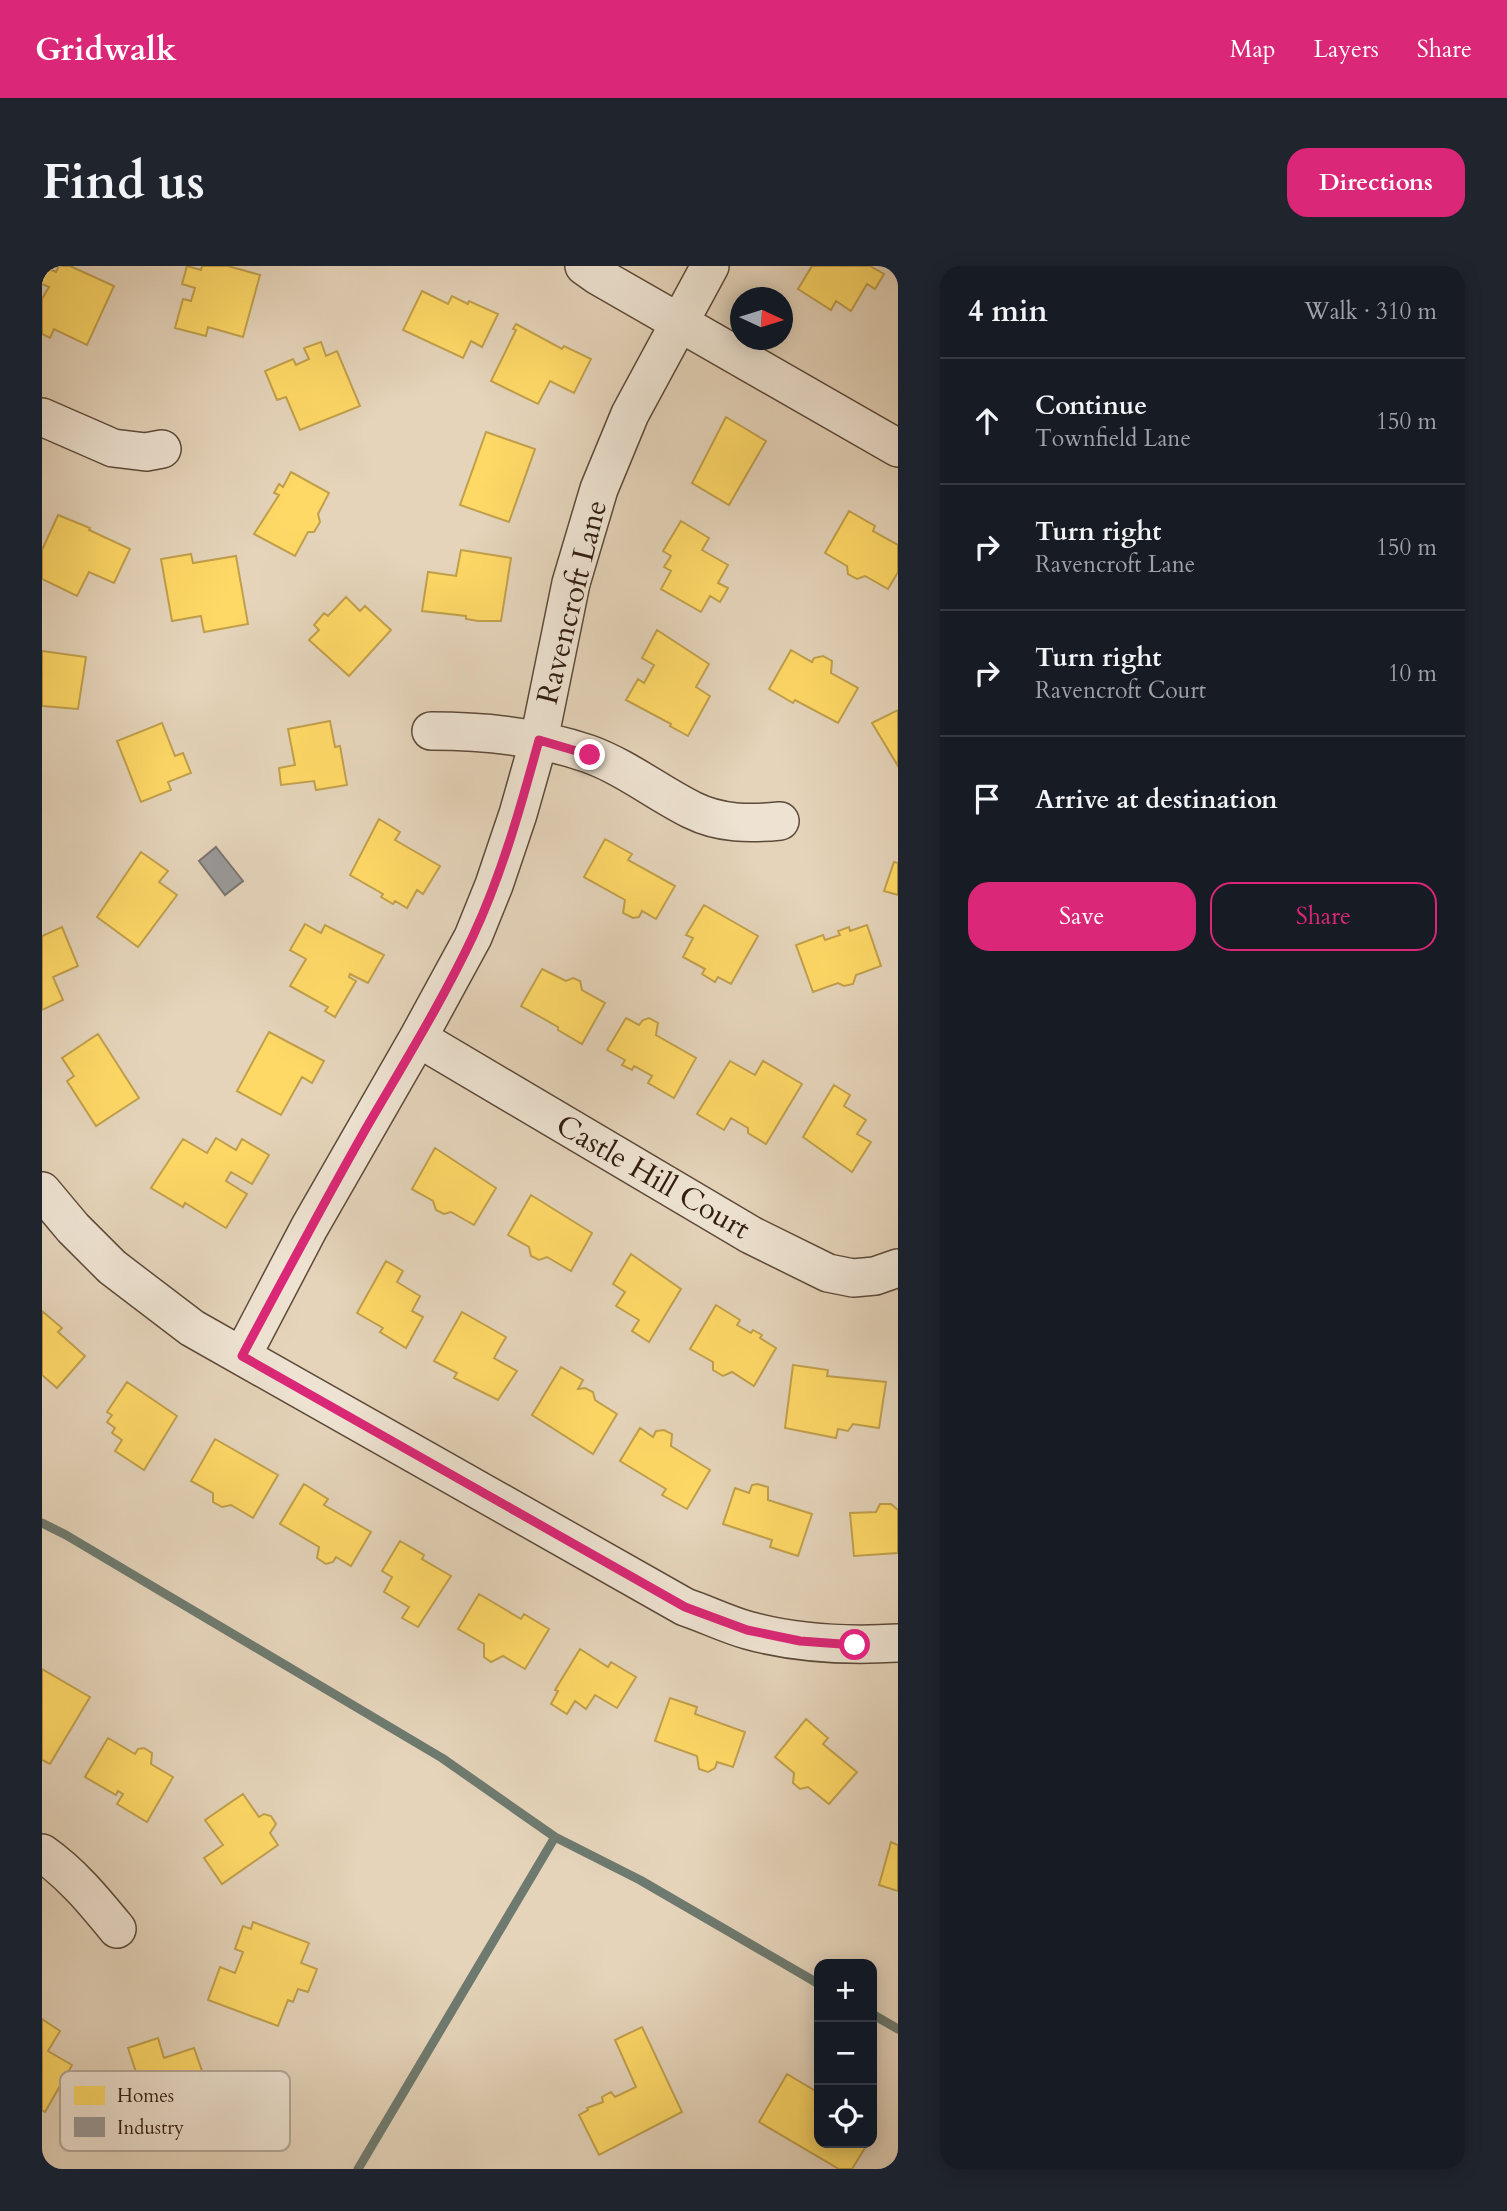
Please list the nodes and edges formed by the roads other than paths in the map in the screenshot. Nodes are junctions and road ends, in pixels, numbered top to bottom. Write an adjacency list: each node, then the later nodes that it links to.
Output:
1 (584, 266): 3 (street)
2 (710, 266): 3 (street, Ravencroft Lane)
3 (678, 323): 5 (street); 8 (street, Ravencroft Lane)
4 (42, 417): 6 (street)
5 (898, 448)
6 (162, 449)
7 (431, 731): 8 (street)
8 (539, 740): 9 (street); 10 (street, Ravencroft Lane)
9 (780, 821)
10 (418, 1038): 12 (street, Castle Hill Court); 13 (street, Ravencroft Lane)
11 (42, 1191): 13 (street)
12 (898, 1268)
13 (242, 1356): 14 (street)
14 (898, 1643)
15 (42, 1853): 16 (street)
16 (117, 1929)

